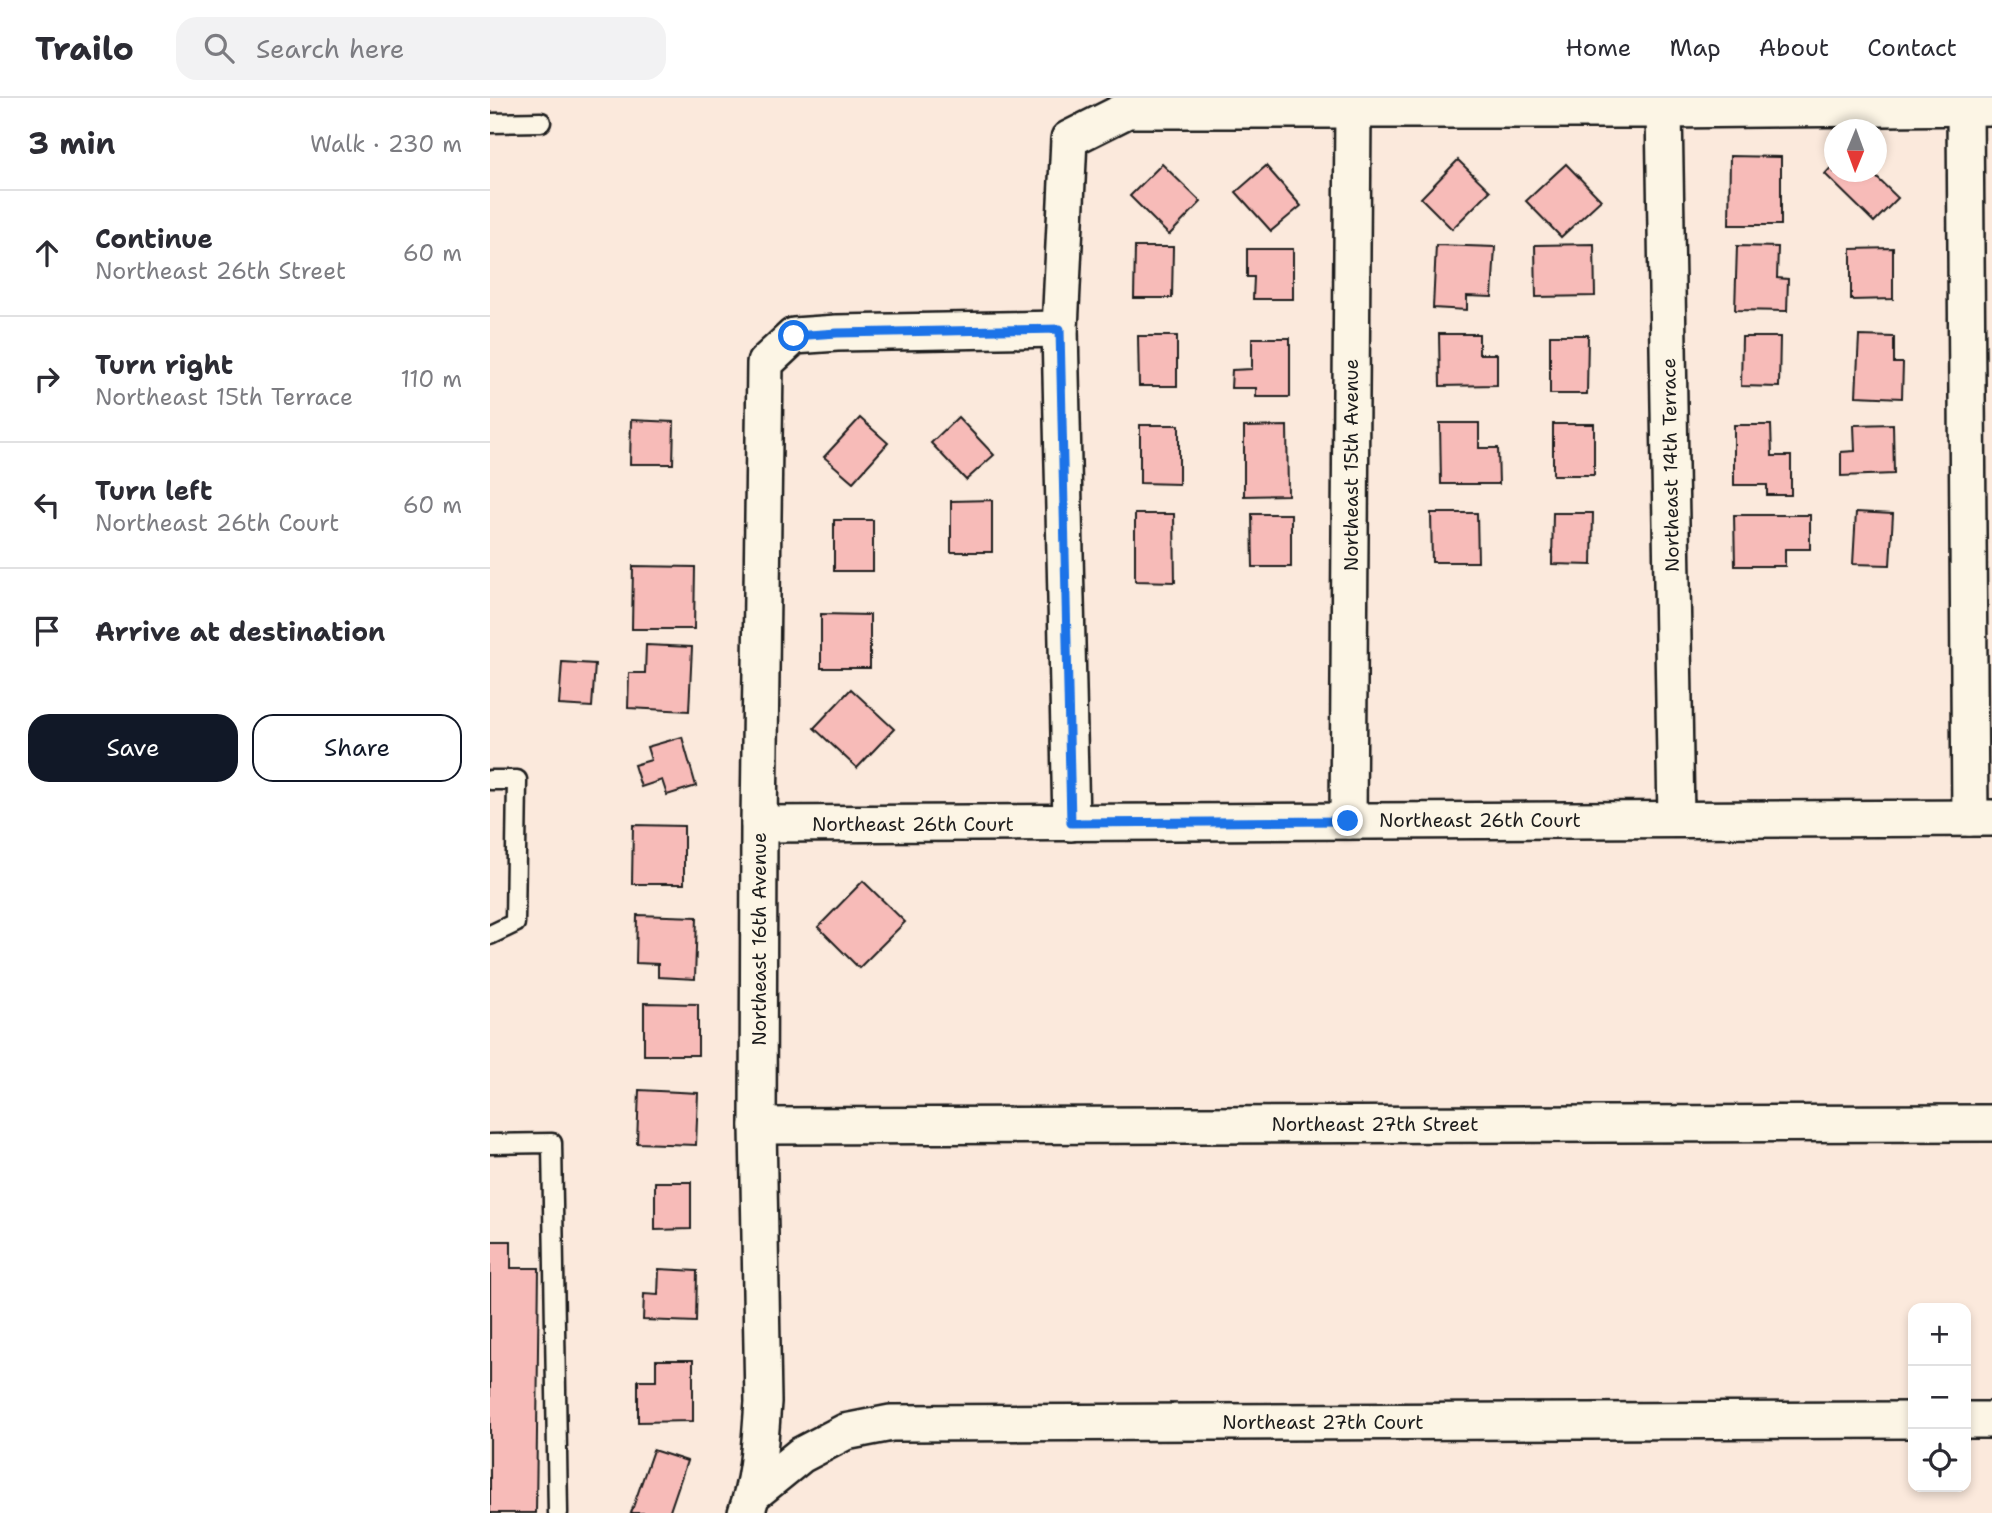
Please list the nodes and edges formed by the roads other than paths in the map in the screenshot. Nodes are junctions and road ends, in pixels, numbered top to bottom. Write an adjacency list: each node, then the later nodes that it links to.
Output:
1 (1529, 104): 3 (street); 4 (street)
2 (1978, 108): 4 (street); 9 (street)
3 (1353, 109): 7 (street); 11 (street, Northeast 15th Avenue)
4 (1664, 110): 10 (street, Northeast 14th Terrace)
5 (541, 122): 6 (lane)
6 (490, 123)
7 (1060, 329): 12 (street); 13 (street, Northeast 16th Avenue)
8 (490, 780): 14 (lane)
9 (1981, 818): 10 (street, Northeast 26th Court)
10 (1676, 820): 11 (street, Northeast 26th Court)
11 (1348, 821): 12 (street, Northeast 26th Court)
12 (1071, 823): 13 (street, Northeast 26th Court)
13 (759, 824): 16 (street, Northeast 16th Avenue)
14 (490, 935)
15 (1992, 1122): 16 (street, Northeast 27th Street)
16 (758, 1126): 21 (street, Northeast 16th Avenue)
17 (490, 1144): 22 (lane)
18 (1908, 1420): 21 (street, Northeast 27th Court)
19 (1971, 1420): 20 (street)
20 (1992, 1420)
21 (750, 1504)
22 (558, 1513)

